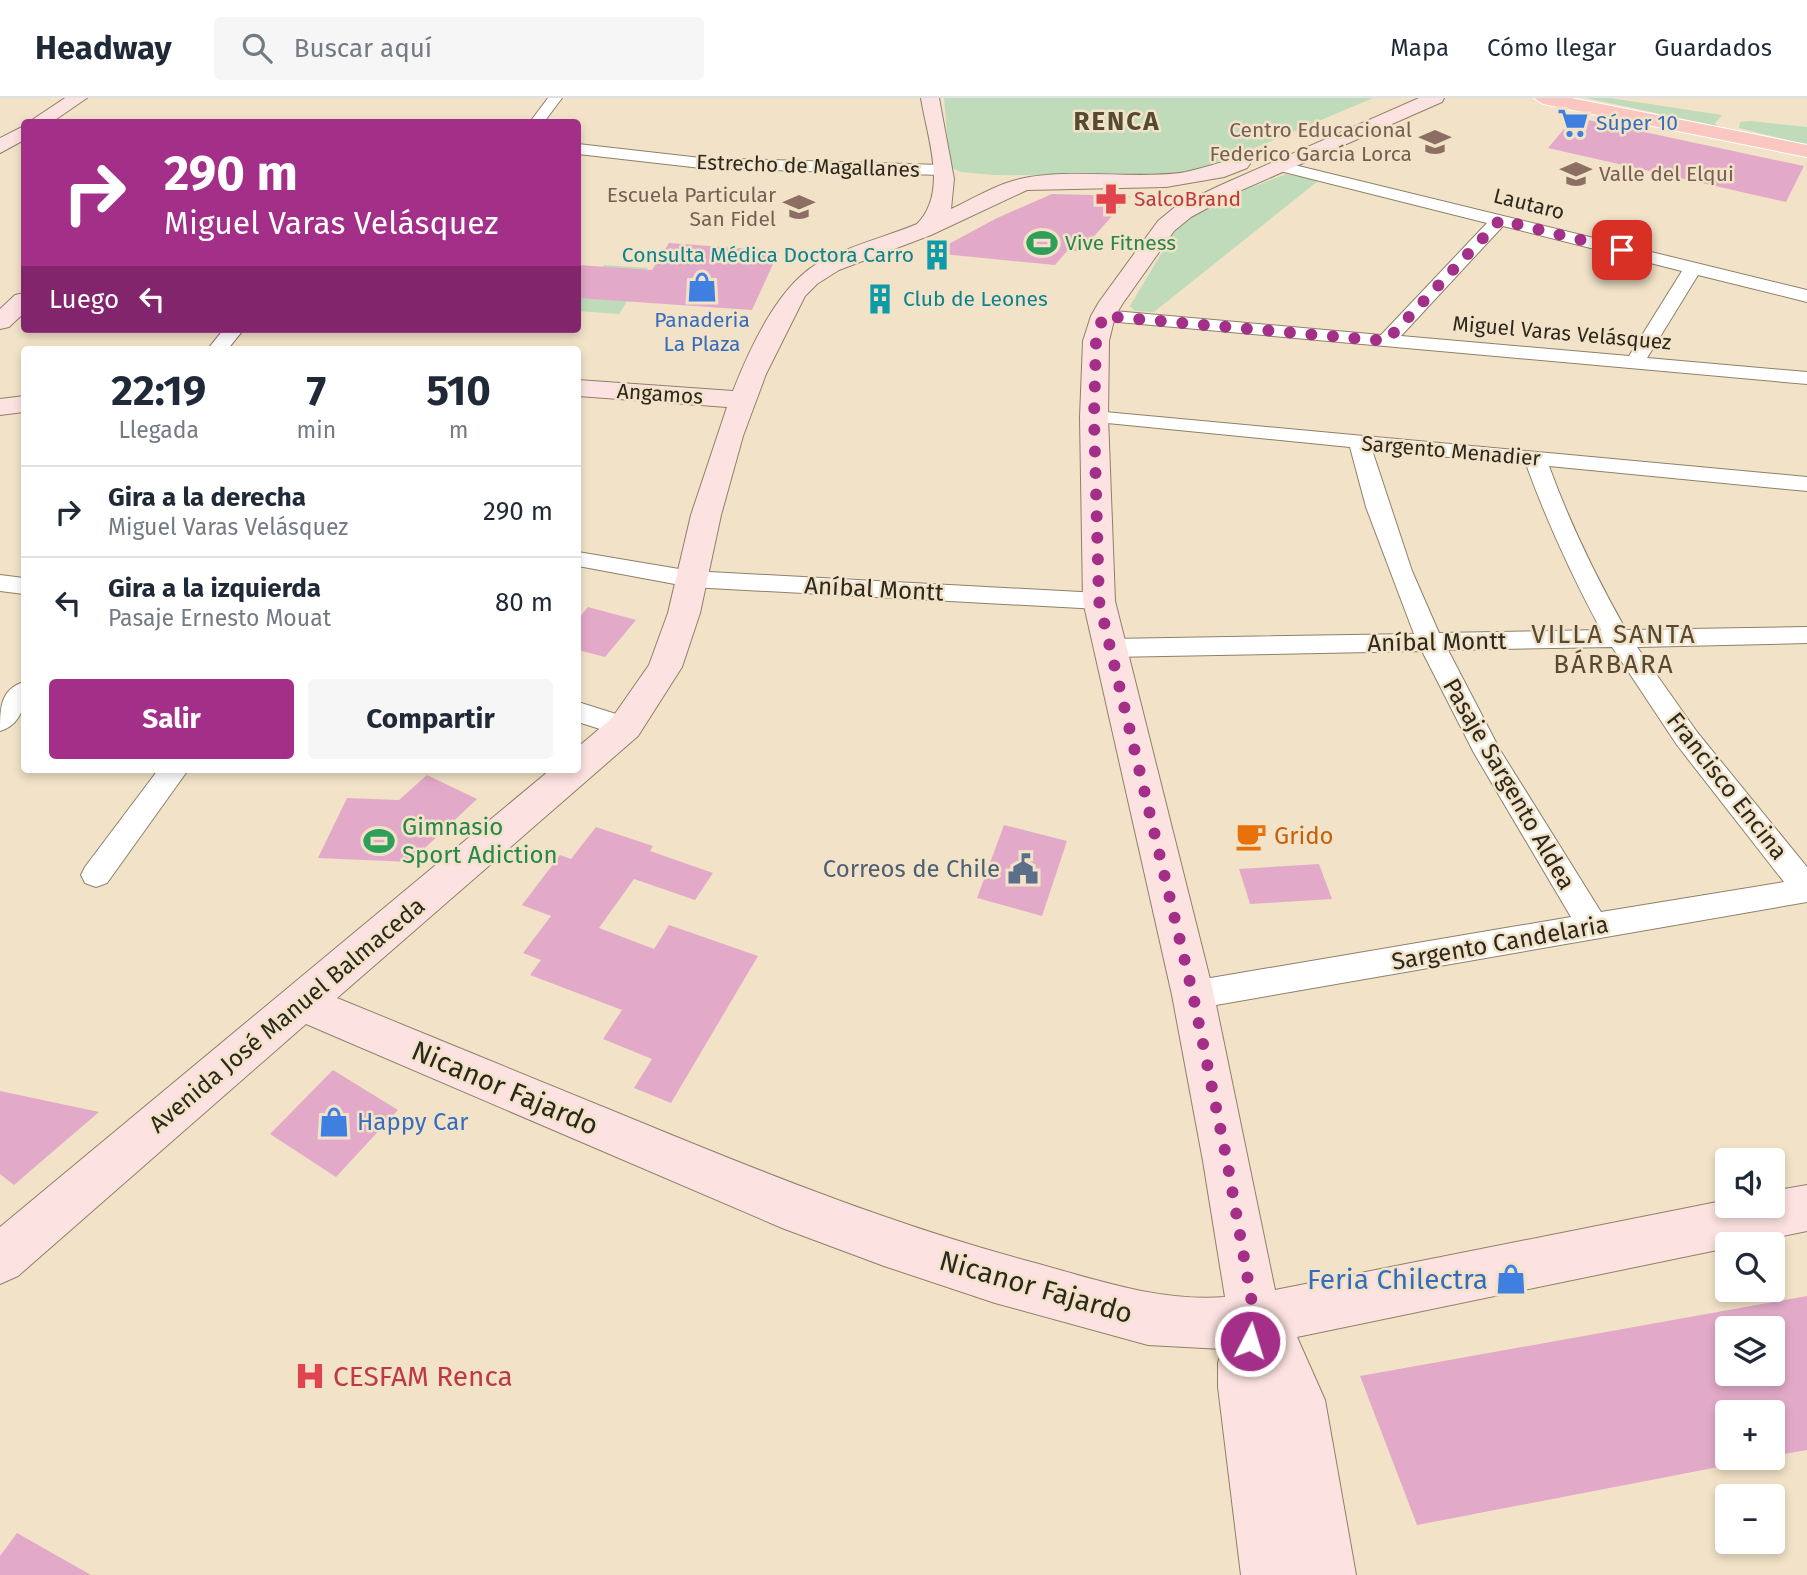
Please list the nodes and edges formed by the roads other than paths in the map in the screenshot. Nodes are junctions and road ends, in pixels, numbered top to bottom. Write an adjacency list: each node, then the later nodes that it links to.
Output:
1 (78, 98): 7 (main road)
2 (555, 98): 8 (street)
3 (930, 98): 15 (main road)
4 (1396, 98): 16 (main road, Avenida José Manuel Balmaceda)
5 (1435, 98): 14 (main road)
6 (1543, 98): 12 (main road)
7 (44, 119)
8 (539, 119)
9 (21, 134): 11 (main road)
10 (581, 149): 15 (street, Estrecho de Magallanes)
11 (0, 150): 13 (main road)
12 (1807, 151)
13 (21, 156)
14 (1282, 167): 18 (street, Lautaro); 19 (main road)
15 (942, 170): 17 (main road, Estrecho de Magallanes); 20 (main road)
16 (1142, 180): 17 (main road, Avenida José Manuel Balmaceda); 19 (main road)
17 (1038, 182): 20 (main road, Avenida José Manuel Balmaceda)
18 (1500, 220): 21 (street, Lautaro); 26 (street)
19 (1166, 226): 24 (main road)
20 (923, 230): 30 (main road, Avenida José Manuel Balmaceda)
21 (1693, 268): 22 (street, Lautaro); 27 (street)
22 (1807, 296)
23 (21, 303): 25 (main road)
24 (1103, 316): 26 (street, Miguel Varas Velásquez); 33 (main road)
25 (0, 322)
26 (1386, 341): 27 (street, Miguel Varas Velásquez)
27 (1634, 362): 28 (street, Miguel Varas Velásquez)
28 (1807, 378)
29 (581, 388): 30 (main road, Angamos)
30 (742, 400): 38 (main road, Avenida José Manuel Balmaceda)
31 (21, 404): 32 (main road)
32 (0, 407)
33 (1094, 417): 34 (street, Sargento Menadier); 41 (main road)
34 (1359, 442): 35 (street, Sargento Menadier); 44 (street, Pasaje Sargento Aldea)
35 (1535, 458): 36 (street, Sargento Menadier); 43 (street, Francisco Encina)
36 (1807, 484)
37 (581, 560): 38 (street, Aníbal Montt)
38 (691, 579): 41 (street, Aníbal Montt); 49 (main road, Avenida José Manuel Balmaceda)
39 (0, 583): 40 (street)
40 (21, 586)
41 (1099, 601): 45 (main road)
42 (1807, 635): 43 (street, Aníbal Montt)
43 (1619, 639): 44 (street, Aníbal Montt); 54 (street, Francisco Encina)
44 (1429, 642): 45 (street, Aníbal Montt); 55 (street, Pasaje Sargento Aldea)
45 (1110, 648): 56 (main road)
46 (21, 695): 48 (street)
47 (581, 713): 49 (street)
48 (0, 721)
49 (625, 727): 50 (main road, Avenida José Manuel Balmaceda)
50 (581, 765)
51 (172, 773): 53 (street)
52 (571, 773): 57 (main road, Avenida José Manuel Balmaceda)
53 (96, 875)
54 (1807, 889): 55 (street, Sargento Candelaria)
55 (1594, 927): 56 (street, Sargento Candelaria)
56 (1193, 995): 60 (main road)
57 (302, 1003): 59 (main road, Avenida José Manuel Balmaceda); 60 (main road, Nicanor Fajardo)
58 (1807, 1208): 60 (main road, Nicanor Fajardo)
59 (0, 1259)
60 (1255, 1320): 61 (main road); 62 (main road)
61 (1270, 1575)
62 (1327, 1575)

